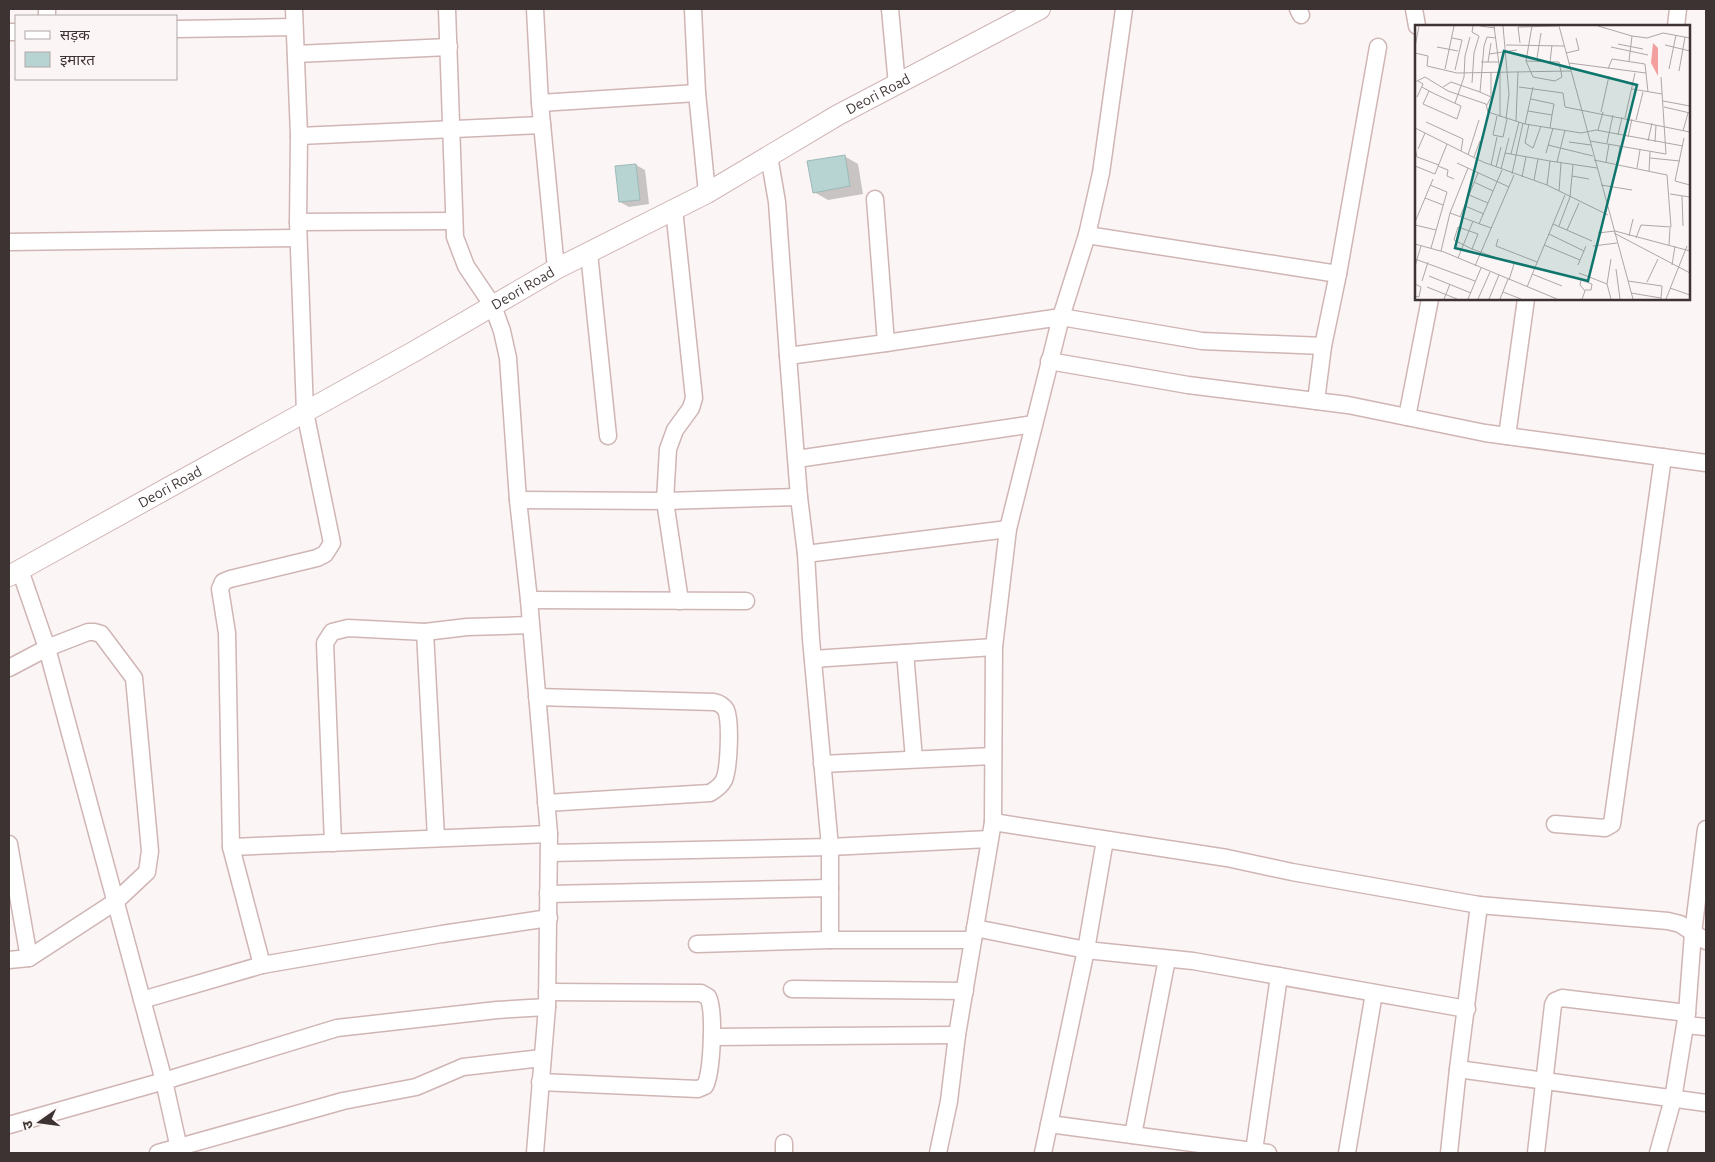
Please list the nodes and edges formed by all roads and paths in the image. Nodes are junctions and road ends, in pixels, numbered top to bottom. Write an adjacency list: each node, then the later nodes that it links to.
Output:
1 (294, 9): 12 (street)
2 (447, 9): 14 (street)
3 (539, 9): 19 (street)
4 (693, 9): 18 (street)
5 (890, 9): 17 (street)
6 (1040, 9): 17 (street, Deori Road)
7 (1124, 9): 29 (street)
8 (1414, 9): 10 (street)
9 (1678, 9): 11 (street)
10 (1418, 25)
11 (1676, 25)
12 (294, 27): 13 (street); 16 (street)
13 (178, 29)
14 (449, 47): 16 (street); 21 (street)
15 (1378, 47): 33 (street)
16 (296, 54): 22 (street)
17 (897, 85): 23 (street, Deori Road)
18 (697, 93): 19 (street); 24 (street)
19 (540, 103): 20 (street)
20 (542, 125): 21 (street); 32 (street)
21 (450, 130): 22 (street); 27 (street)
22 (299, 136): 28 (street)
23 (769, 156): 24 (street, Deori Road); 40 (street)
24 (707, 193): 26 (street, Deori Road)
25 (875, 200): 38 (street)
26 (674, 209): 31 (street, Deori Road); 53 (street)
27 (454, 221): 28 (street); 36 (street)
28 (298, 230): 30 (street); 43 (street)
29 (1087, 235): 33 (street); 37 (street)
30 (9, 242)
31 (589, 253): 32 (street, Deori Road); 46 (street)
32 (556, 269): 36 (street, Deori Road)
33 (1338, 274): 39 (street)
34 (1430, 300): 44 (street)
35 (1526, 300): 47 (street)
36 (493, 306): 43 (street, Deori Road); 52 (street)
37 (1061, 316): 38 (street); 39 (street); 41 (street)
38 (886, 344): 40 (street)
39 (1323, 346): 42 (street)
40 (788, 356): 49 (street)
41 (1050, 361): 42 (street); 45 (street)
42 (1316, 401): 44 (street)
43 (305, 412): 56 (street, Deori Road); 81 (street)
44 (1407, 417): 47 (street)
45 (1034, 424): 49 (street); 54 (street)
46 (608, 436)
47 (1507, 436): 48 (street)
48 (1663, 457): 50 (street); 73 (street)
49 (797, 459): 51 (street)
50 (1706, 463)
51 (799, 497): 53 (street); 55 (street)
52 (518, 500): 53 (street); 57 (street)
53 (665, 501): 58 (street)
54 (1008, 529): 55 (street); 62 (street)
55 (806, 554): 65 (street)
56 (14, 573): 63 (street)
57 (529, 600): 58 (street); 60 (street)
58 (680, 601): 59 (street)
59 (746, 601)
60 (531, 625): 61 (street); 67 (street)
61 (425, 632): 76 (street); 79 (street)
62 (994, 647): 64 (street); 68 (street)
63 (46, 648): 66 (street); 86 (street); 86 (street)
64 (905, 653): 65 (street); 69 (street)
65 (813, 659): 70 (street)
66 (9, 668)
67 (537, 697): 71 (street); 71 (street)
68 (993, 756): 69 (street); 72 (street)
69 (914, 759): 70 (street)
70 (822, 764): 82 (street)
71 (546, 803): 75 (street)
72 (993, 822): 77 (street); 78 (street)
73 (1556, 824)
74 (1706, 829): 90 (street)
75 (549, 834): 76 (street); 83 (street)
76 (436, 838): 79 (street)
77 (989, 839): 82 (street); 89 (street)
78 (1105, 840): 87 (street); 93 (street)
79 (333, 842): 81 (street)
80 (9, 844): 94 (street)
81 (231, 846): 97 (street)
82 (830, 847): 83 (street); 84 (street)
83 (549, 853): 85 (street)
84 (830, 888): 85 (street); 91 (street)
85 (548, 894): 88 (street)
86 (115, 902): 94 (street); 102 (street)
87 (1480, 905): 90 (street); 104 (street)
88 (548, 918): 97 (street); 103 (street)
89 (974, 934): 91 (street); 93 (street); 100 (street)
90 (1699, 937): 105 (street)
91 (830, 940): 92 (street)
92 (697, 944)
93 (1086, 950): 95 (street); 116 (street)
94 (29, 958): 96 (street)
95 (1167, 959): 98 (street); 118 (street)
96 (9, 960)
97 (262, 965): 102 (street)
98 (1279, 976): 101 (street); 120 (street)
99 (792, 989): 100 (street)
100 (965, 990): 107 (street)
101 (1374, 993): 104 (street); 125 (street)
102 (142, 1000): 112 (street)
103 (547, 1000): 108 (street); 109 (street); 112 (street)
104 (1467, 1009): 110 (street)
105 (1686, 1019): 106 (street); 111 (street); 114 (street)
106 (1706, 1026)
107 (958, 1036): 108 (street); 123 (street)
108 (712, 1037): 113 (street)
109 (542, 1058): 113 (street); 119 (street)
110 (1458, 1069): 111 (street); 126 (street)
111 (1544, 1080): 114 (street); 127 (street)
112 (164, 1081): 117 (street); 119 (street)
113 (540, 1082): 122 (street)
114 (1673, 1099): 115 (street); 128 (street)
115 (1706, 1102)
116 (1049, 1124): 118 (street); 124 (street)
117 (9, 1125)
118 (1133, 1135): 120 (street)
119 (179, 1150): 121 (street)
120 (1261, 1152)
121 (158, 1153)
122 (535, 1153)
123 (938, 1153)
124 (1043, 1153)
125 (1347, 1153)
126 (1449, 1153)
127 (1536, 1153)
128 (1658, 1153)

